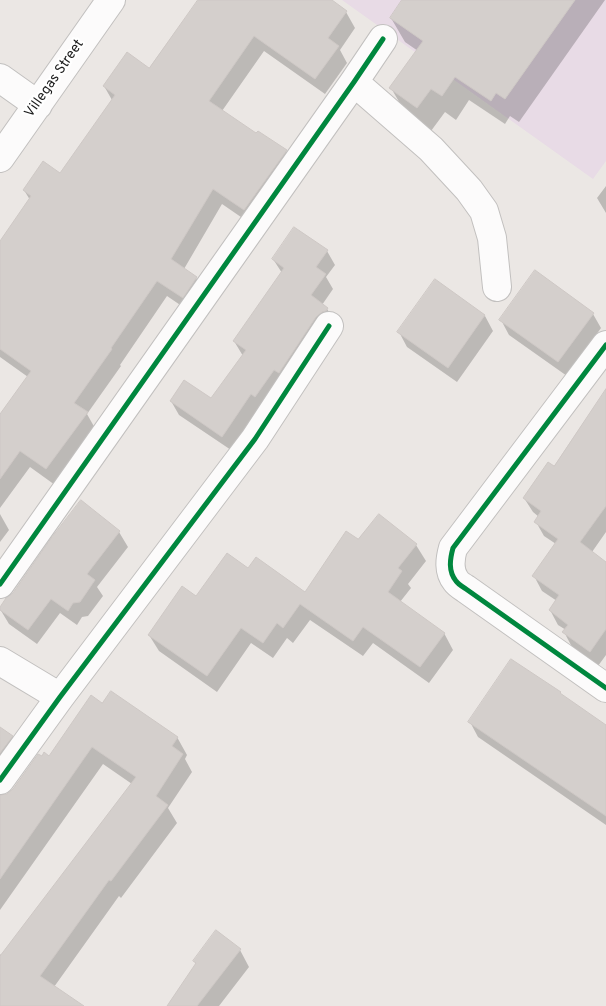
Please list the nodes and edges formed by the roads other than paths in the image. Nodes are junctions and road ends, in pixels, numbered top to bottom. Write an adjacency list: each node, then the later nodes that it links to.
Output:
1 (110, 0): 5 (street, Villegas Street)
2 (383, 39): 4 (street)
3 (0, 78): 5 (street)
4 (354, 82): 7 (street); 10 (street)
5 (38, 105): 6 (street, Villegas Street)
6 (0, 158)
7 (497, 287)
8 (329, 326): 13 (street)
9 (606, 345): 12 (street)
10 (0, 584)
11 (0, 661): 13 (street)
12 (606, 688)
13 (60, 698): 14 (street)
14 (0, 780)

